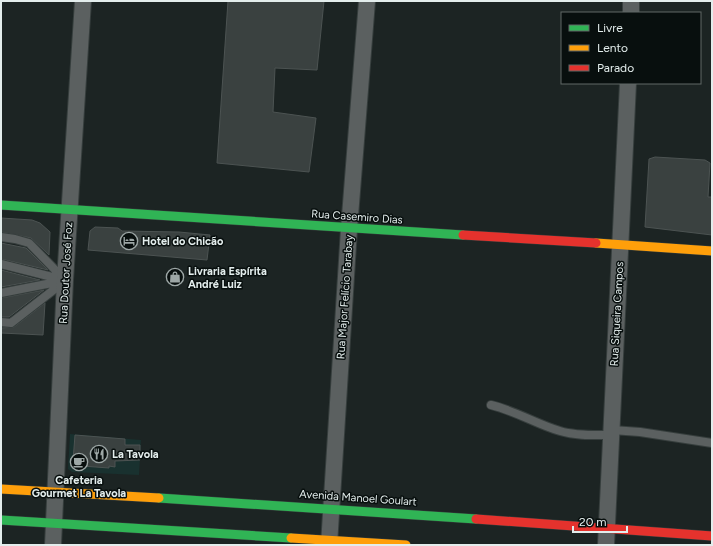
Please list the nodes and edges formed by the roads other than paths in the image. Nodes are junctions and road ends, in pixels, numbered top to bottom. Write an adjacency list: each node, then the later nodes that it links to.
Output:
1 (83, 1): 7 (street, Rua Doutor José Foz)
2 (366, 1): 8 (street, Rua Major Felício Tarabay)
3 (631, 1): 4 (street)
4 (631, 12)
5 (628, 84): 10 (street, Rua Siqueira Campos)
6 (1, 205): 7 (main road, Rua Casemiro Dias)
7 (69, 210): 8 (main road, Rua Casemiro Dias); 13 (street, Rua Doutor José Foz)
8 (349, 229): 10 (main road, Rua Casemiro Dias); 21 (street, Rua Major Felício Tarabay)
9 (1, 238): 13 (lane)
10 (621, 245): 11 (main road, Rua Casemiro Dias); 17 (street, Rua Siqueira Campos)
11 (712, 251)
12 (1, 264): 13 (lane)
13 (65, 280): 14 (lane); 15 (lane); 20 (street, Rua Doutor José Foz)
14 (1, 293)
15 (1, 322)
16 (491, 405): 17 (lane)
17 (612, 433): 18 (lane); 24 (street, Rua Siqueira Campos)
18 (712, 443)
19 (1, 489): 20 (main road, Avenida Manoel Goulart)
20 (56, 492): 21 (main road, Avenida Manoel Goulart); 23 (street, Rua Doutor José Foz)
21 (332, 508): 24 (main road, Avenida Manoel Goulart); 26 (street, Rua Major Felício Tarabay)
22 (1, 520): 23 (main road)
23 (55, 523): 26 (main road); 27 (street, Rua Doutor José Foz)
24 (607, 529): 25 (main road, Avenida Manoel Goulart); 29 (street, Rua Siqueira Campos)
25 (712, 536)
26 (329, 543): 28 (main road)
27 (53, 545)
28 (406, 545)
29 (606, 545)

